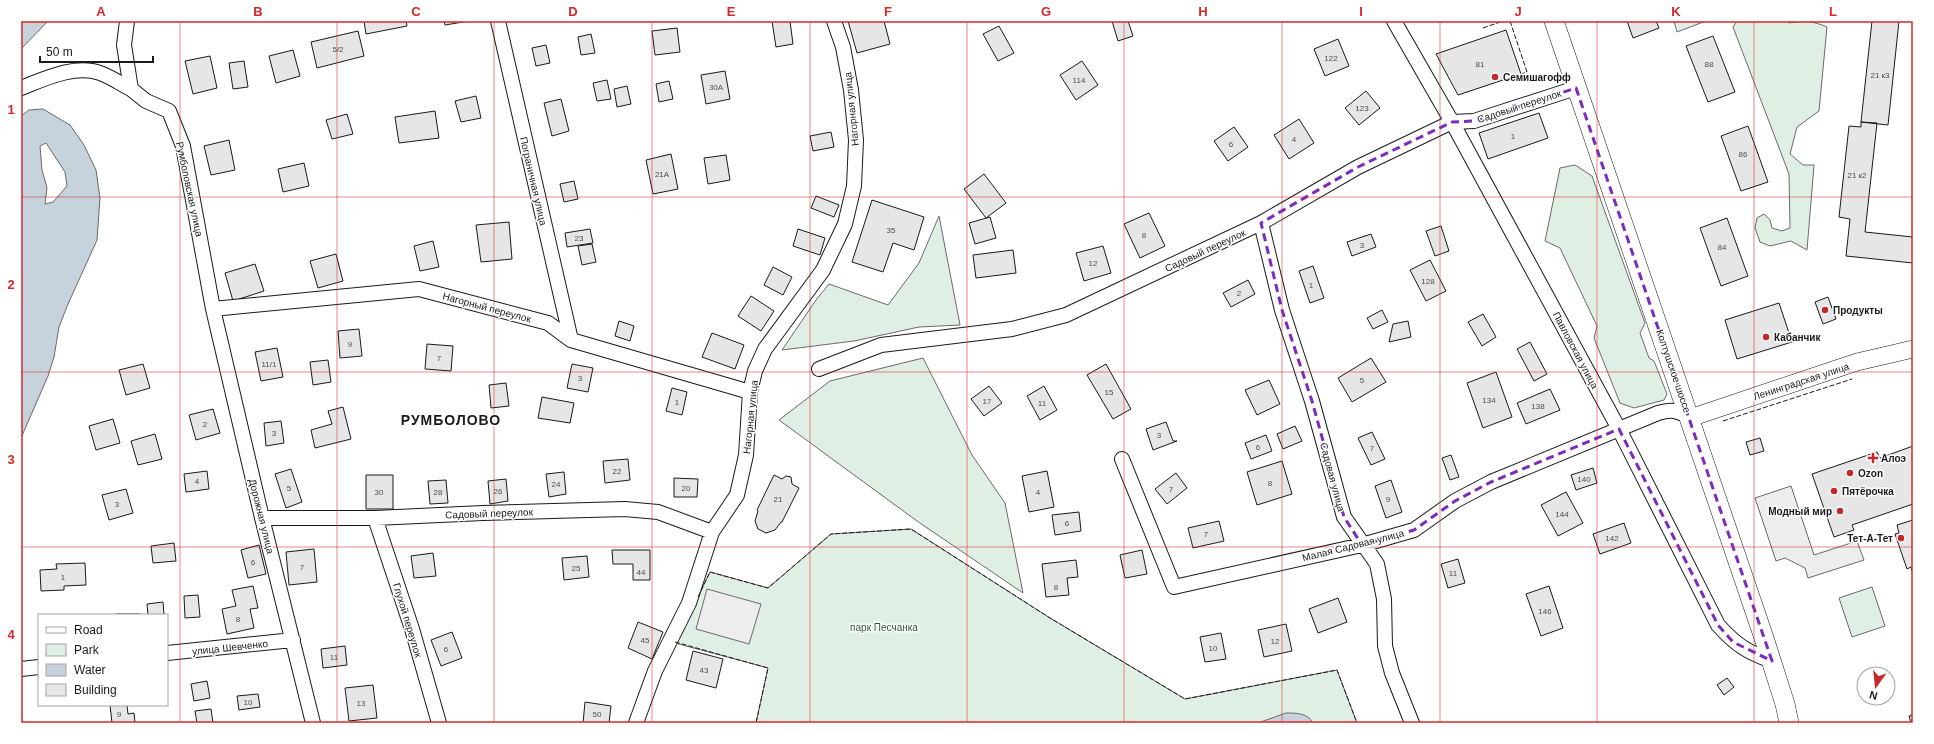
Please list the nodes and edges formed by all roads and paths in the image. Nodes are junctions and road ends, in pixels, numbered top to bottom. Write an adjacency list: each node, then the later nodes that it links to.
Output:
1 (127, 21): 8 (street)
2 (498, 21): 12 (street, Пограничная улица)
3 (834, 21): 15 (street, Нагорная улица)
4 (1394, 21): 9 (street, Павловская улица)
5 (1554, 21): 7 (main road, Колтушское шоссе)
6 (21, 88): 8 (street, Румболовская улица)
7 (1576, 88): 9 (street, Садовый переулок); 16 (main road, Колтушское шоссе)
8 (131, 89): 11 (street, Румболовская улица)
9 (1452, 122): 10 (street, Садовый переулок); 17 (street, Павловская улица)
10 (1261, 223): 14 (street, Садовый переулок); 22 (street, Садовая улица)
11 (213, 309): 12 (street, Нагорный переулок); 19 (street, Дорожная улица)
12 (571, 340): 15 (street, Нагорный переулок)
13 (1913, 349): 16 (street, Ленинградская улица)
14 (819, 369)
15 (750, 392): 21 (street, Нагорная улица)
16 (1690, 418): 17 (street, Малая Садовая улица); 25 (main road, Колтушское шоссе)
17 (1619, 429): 22 (street, Малая Садовая улица); 25 (street, Павловская улица)
18 (1122, 460): 22 (street, Малая Садовая улица)
19 (262, 518): 20 (street, Садовый переулок); 23 (street, Дорожная улица)
20 (375, 518): 21 (street, Садовый переулок); 29 (street, Глухой переулок)
21 (712, 532): 30 (street, Нагорная улица)
22 (1362, 545): 31 (street, Садовая улица)
23 (293, 640): 24 (street, улица Шевченко); 28 (street, Дорожная улица)
24 (168, 653)
25 (1772, 661): 32 (main road, Колтушское шоссе)
26 (38, 667): 27 (street)
27 (21, 669)
28 (313, 723)
29 (439, 723)
30 (636, 723)
31 (1412, 723)
32 (1789, 723)

